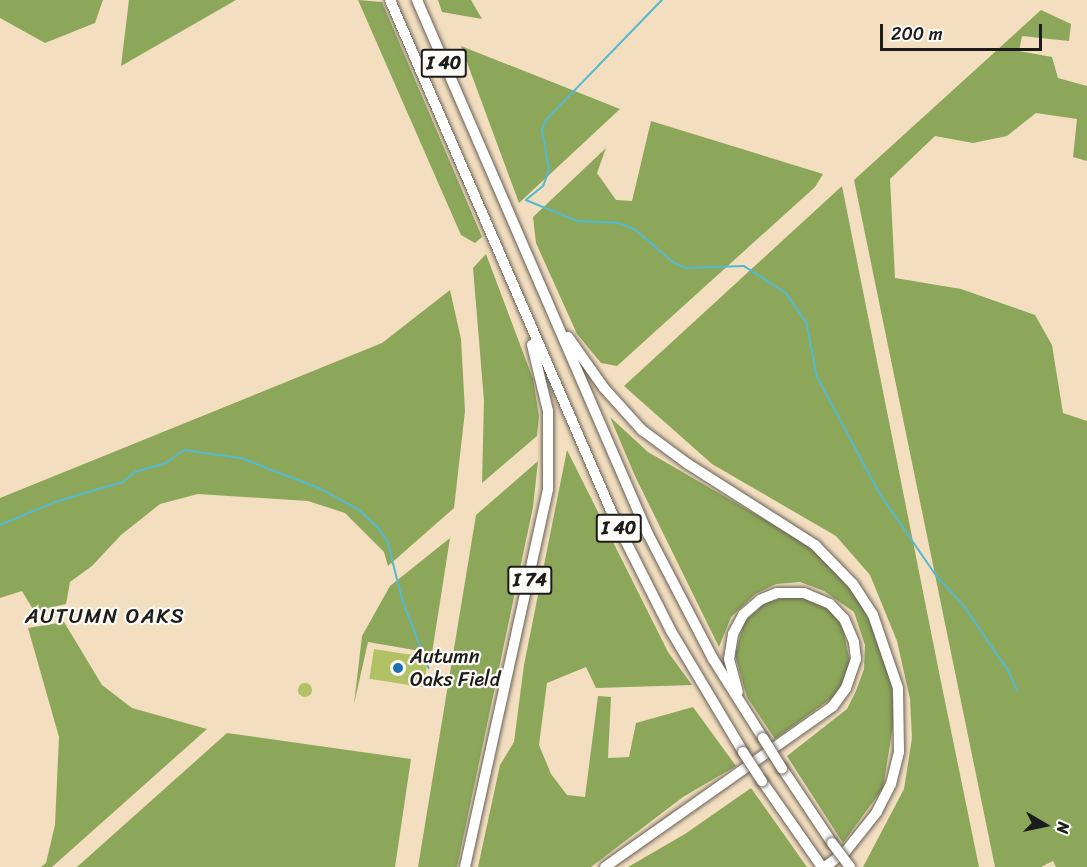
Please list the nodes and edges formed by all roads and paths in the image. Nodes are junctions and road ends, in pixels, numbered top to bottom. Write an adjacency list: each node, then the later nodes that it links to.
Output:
1 (390, 0): 3 (highway, I 40)
2 (417, 0): 4 (highway, I 40)
3 (515, 293): 6 (highway, I 74); 8 (highway, I 40, bridge)
4 (555, 316): 5 (highway, I 40); 8 (highway)
5 (744, 710): 7 (highway); 9 (highway, I 40, bridge)
6 (465, 867)
7 (605, 867)
8 (823, 867)
9 (850, 867)

